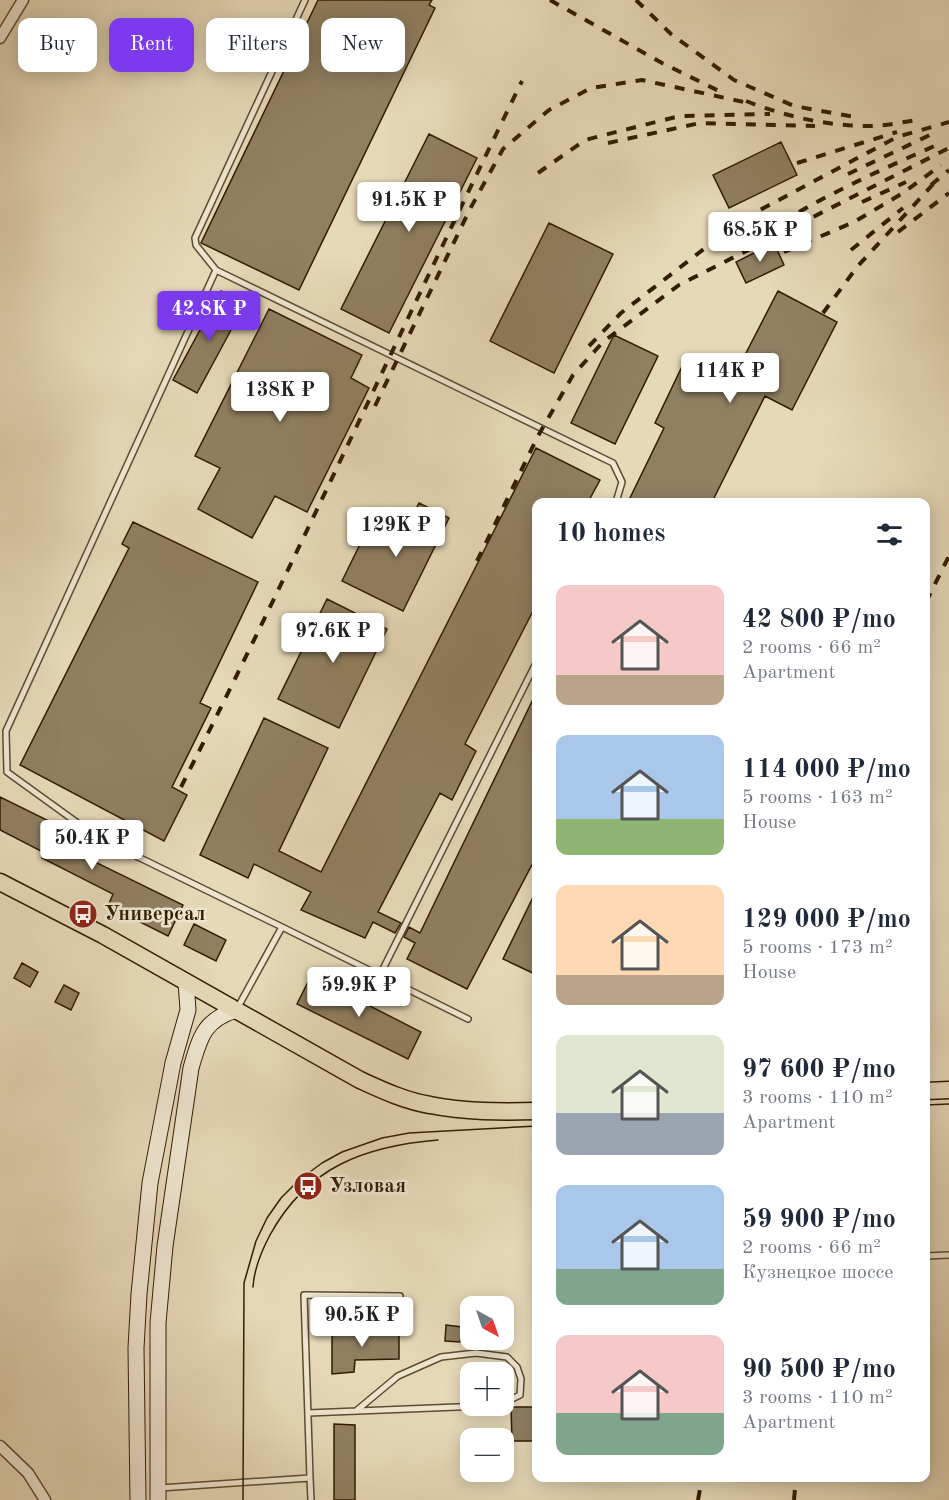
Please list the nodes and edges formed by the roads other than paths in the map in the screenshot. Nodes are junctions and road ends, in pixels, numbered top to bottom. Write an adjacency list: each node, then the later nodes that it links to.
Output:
1 (23, 0): 3 (street)
2 (305, 0): 4 (lane)
3 (0, 38)
4 (216, 270): 5 (lane); 8 (lane)
5 (617, 498)
6 (532, 671): 9 (lane)
7 (0, 882): 10 (main road)
8 (282, 927): 9 (lane); 11 (lane)
9 (380, 975): 12 (lane)
10 (186, 982): 11 (main road); 29 (main road)
11 (236, 1010): 15 (main road); 27 (main road)
12 (468, 1019)
13 (949, 1090): 14 (main road)
14 (930, 1091)
15 (532, 1111)
16 (949, 1255): 17 (lane)
17 (930, 1256)
18 (400, 1296): 24 (lane)
19 (512, 1362): 23 (lane)
20 (514, 1364): 21 (lane)
21 (514, 1398)
22 (460, 1407): 23 (lane)
23 (357, 1411): 24 (lane)
24 (308, 1413): 26 (lane)
25 (0, 1446): 28 (street)
26 (310, 1478): 27 (lane); 30 (lane)
27 (158, 1494)
28 (45, 1500)
29 (138, 1500)
30 (311, 1500)

